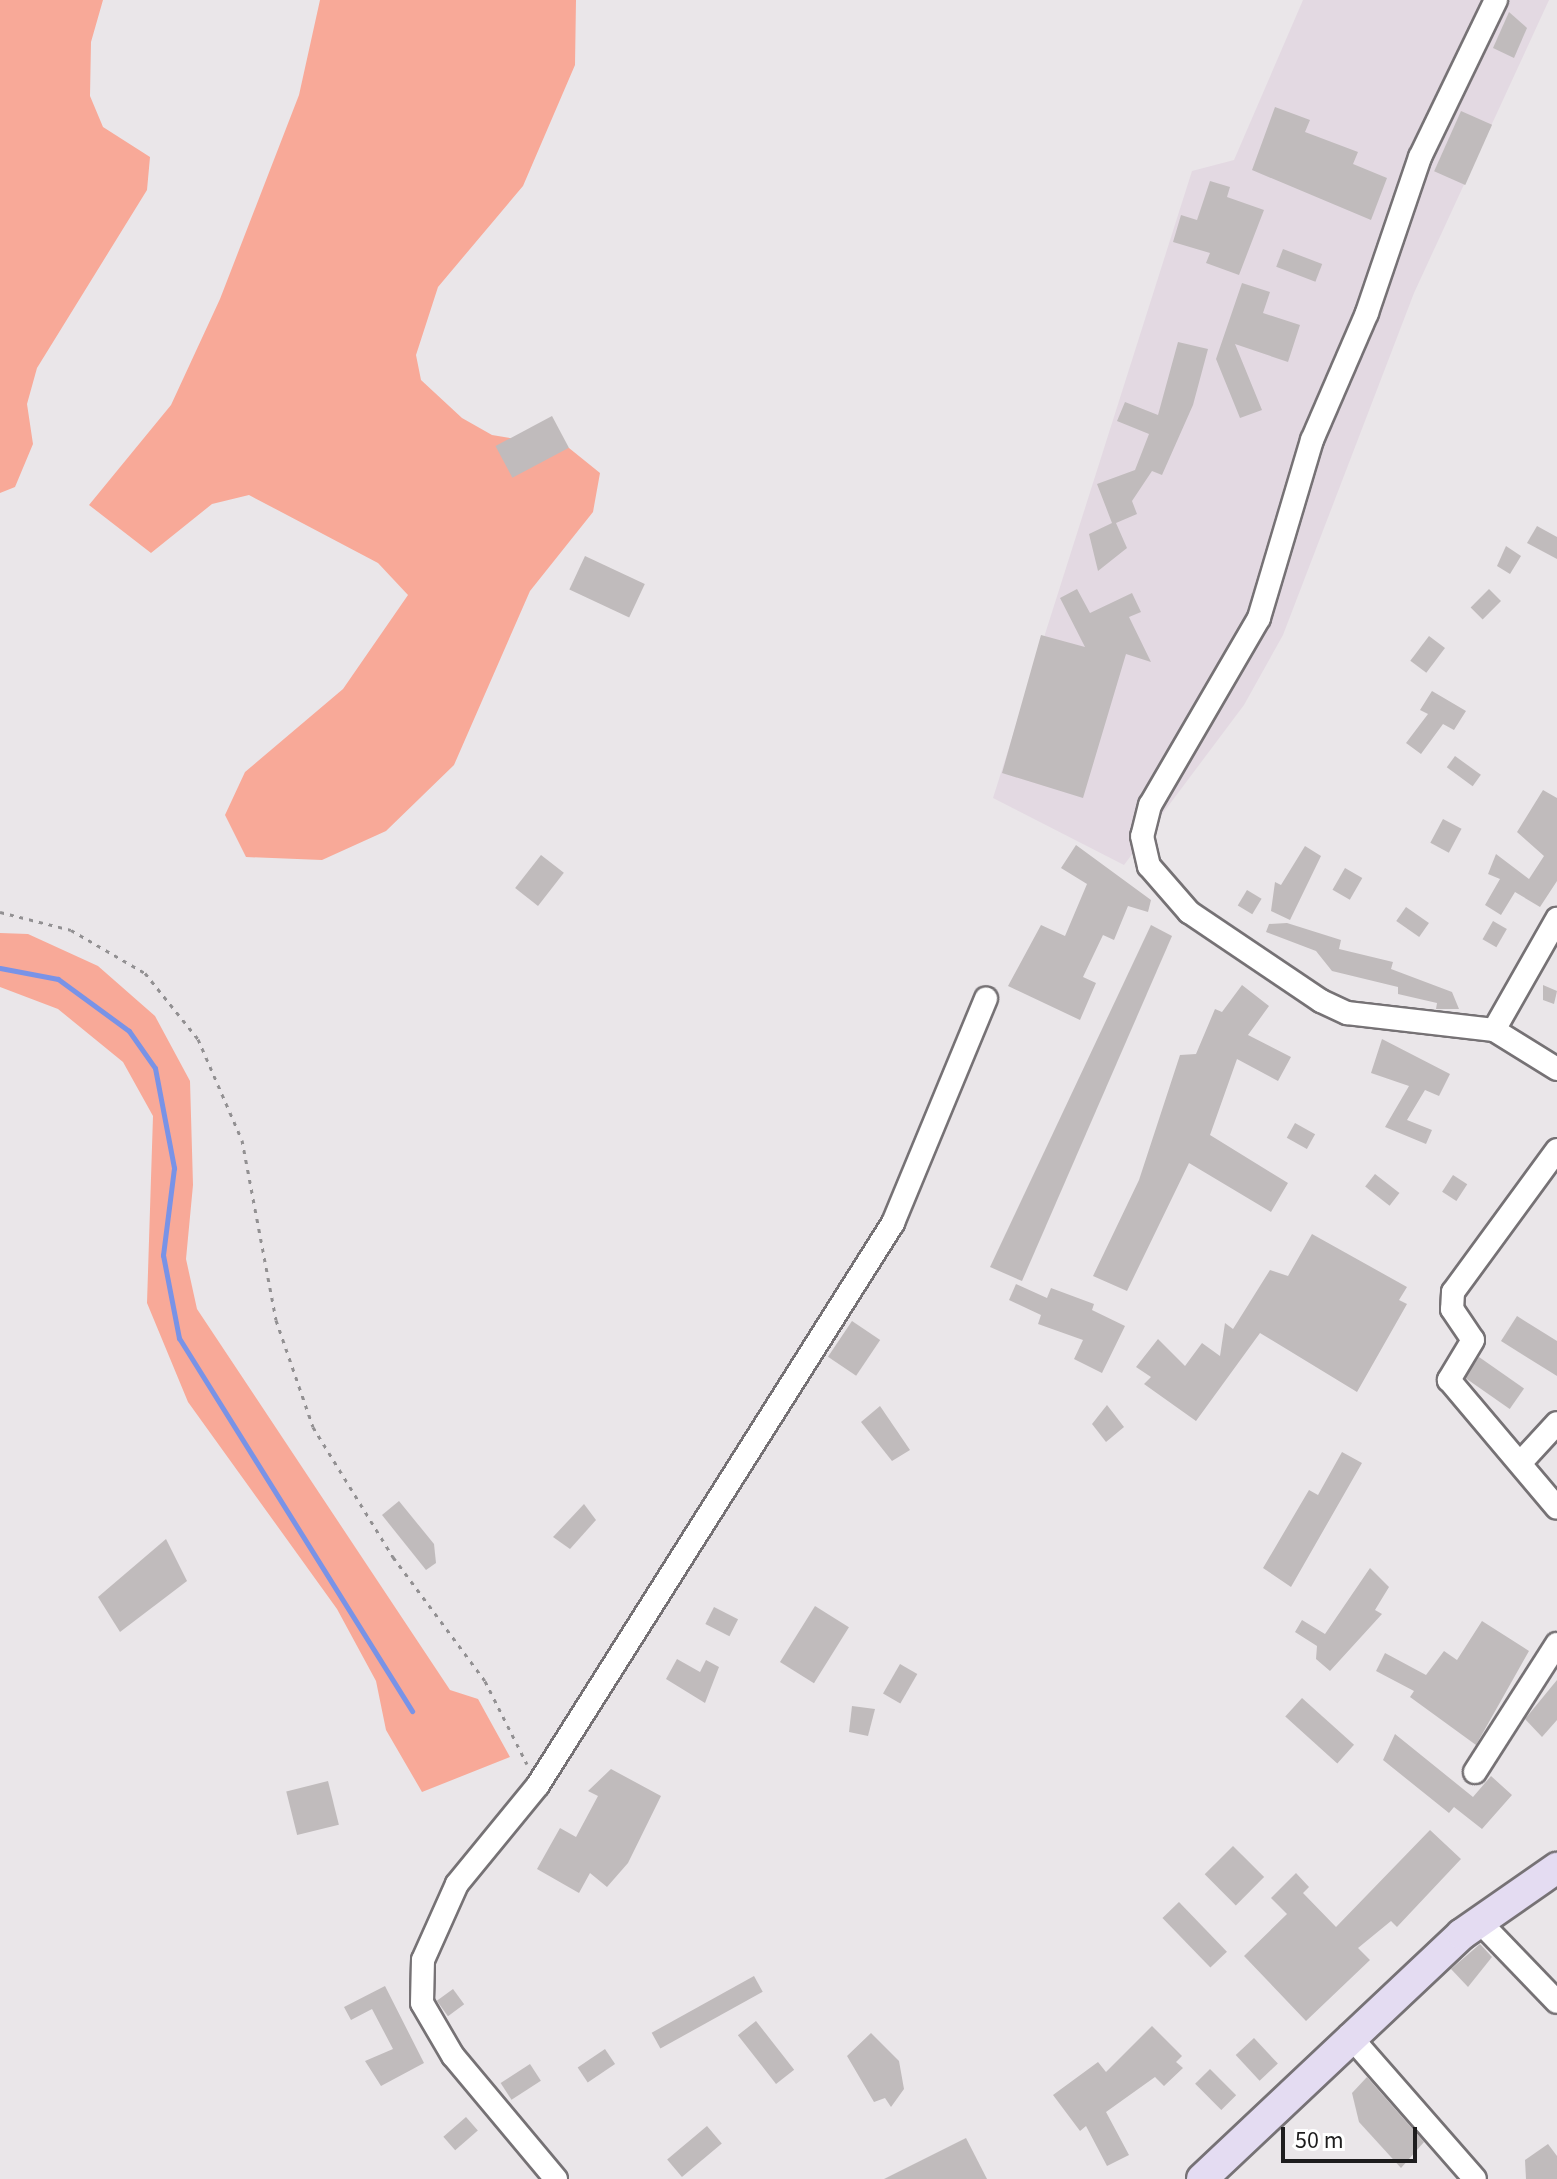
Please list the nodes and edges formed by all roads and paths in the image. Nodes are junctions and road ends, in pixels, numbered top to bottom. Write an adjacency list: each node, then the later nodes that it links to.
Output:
1 (1496, 0): 5 (street)
2 (0, 912): 13 (path)
3 (1557, 919): 5 (street)
4 (986, 999): 13 (street)
5 (1494, 1030): 6 (street)
6 (1557, 1069)
7 (1557, 1150): 9 (street)
8 (1557, 1423): 9 (street)
9 (1523, 1460): 10 (street)
10 (1557, 1508)
11 (1557, 1644): 12 (street)
12 (1475, 1772)
13 (538, 1785): 18 (street)
14 (1557, 1868): 15 (street)
15 (1479, 1921): 16 (street); 17 (street)
16 (1557, 2002)
17 (1349, 2035): 19 (street); 20 (street)
18 (556, 2179)
19 (1202, 2179)
20 (1475, 2179)

